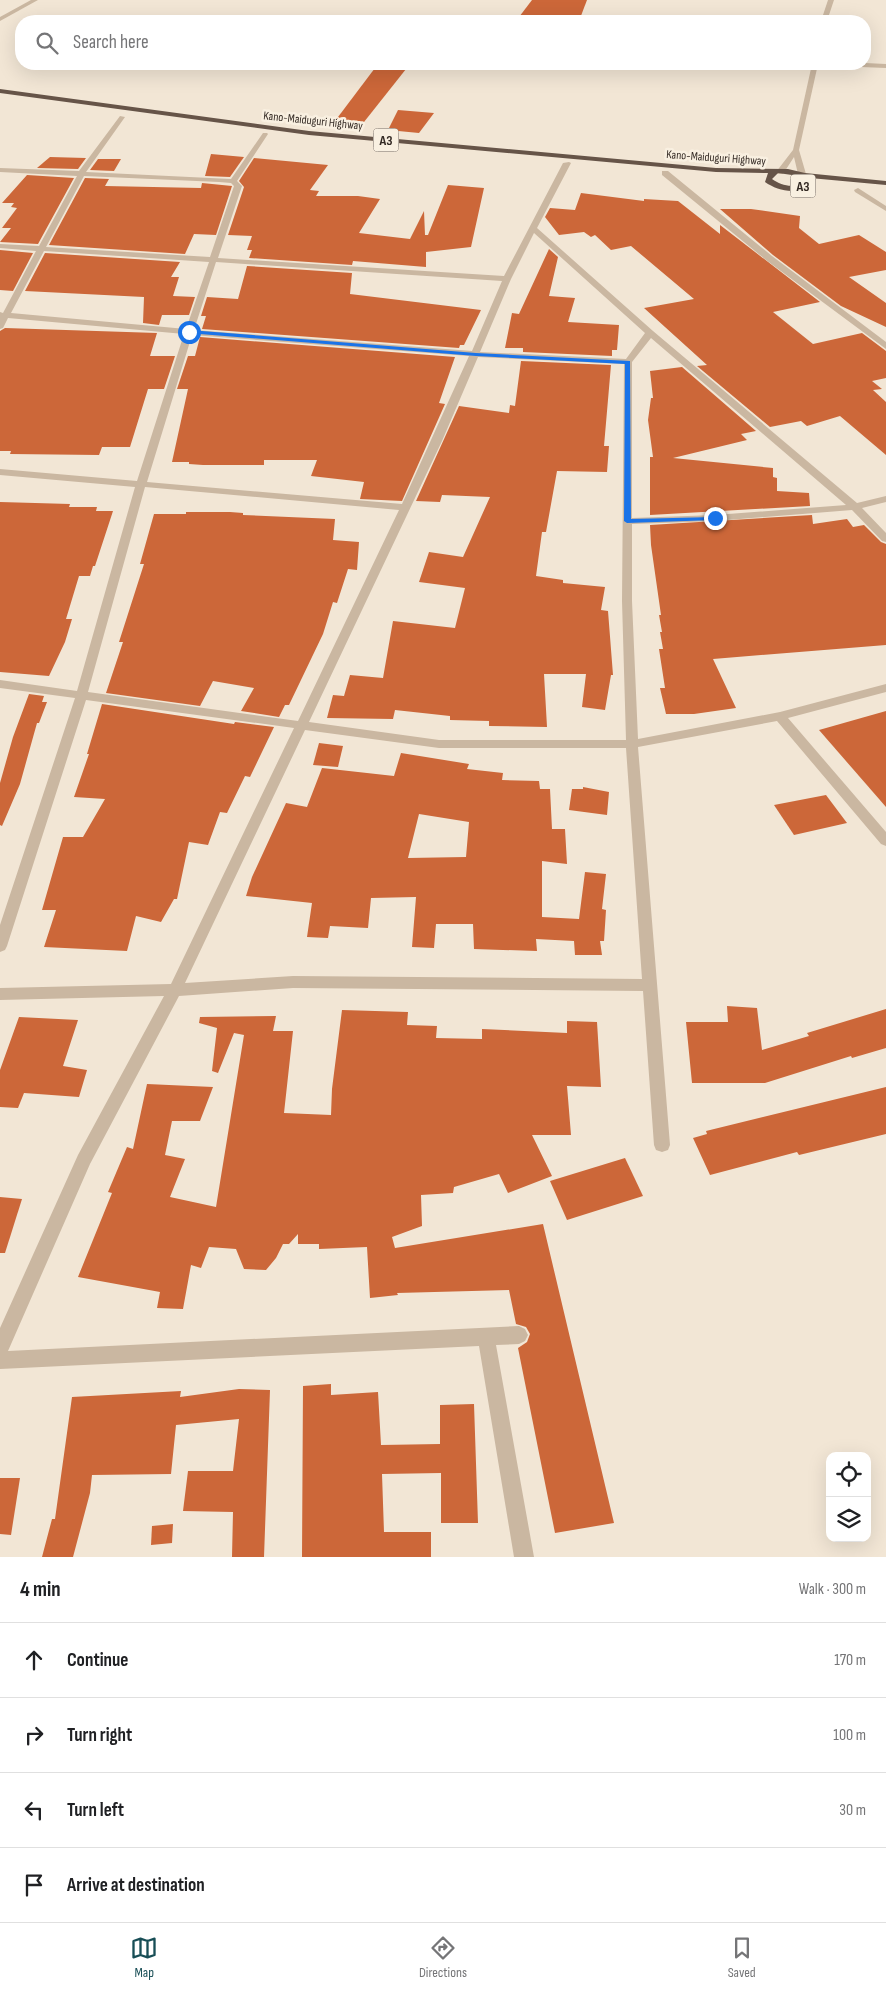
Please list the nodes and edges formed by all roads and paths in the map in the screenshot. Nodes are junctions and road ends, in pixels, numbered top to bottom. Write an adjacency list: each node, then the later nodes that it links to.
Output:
1 (35, 0): 4 (street)
2 (831, 0): 3 (street)
3 (826, 15)
4 (0, 19)
5 (871, 65): 6 (street)
6 (886, 66)
7 (814, 70): 12 (street)
8 (0, 91): 15 (highway, Kano-Maiduguri Highway / A3)
9 (0, 98): 10 (highway, Kano-Maiduguri Highway / A3)
10 (122, 117): 11 (highway, Kano-Maiduguri Highway / A3); 16 (street)
11 (265, 134): 13 (highway, Kano-Maiduguri Highway / A3); 20 (street)
12 (796, 150): 15 (street); 18 (street)
13 (567, 163): 17 (highway, Kano-Maiduguri Highway / A3); 25 (street)
14 (0, 170): 16 (street)
15 (777, 172): 18 (highway, A3); 19 (highway, A3)
16 (82, 173): 20 (street); 27 (street)
17 (664, 173): 19 (highway, Kano-Maiduguri Highway / A3); 34 (street)
18 (803, 175): 19 (highway, A3); 21 (highway, A3)
19 (768, 180)
20 (233, 181): 28 (street)
21 (886, 184)
22 (854, 190): 23 (highway); 24 (street)
23 (886, 191)
24 (886, 209)
25 (534, 229): 29 (street); 33 (street)
26 (0, 246): 27 (street)
27 (41, 248): 28 (street); 30 (street)
28 (213, 259): 29 (street); 32 (street)
29 (507, 279): 35 (street)
30 (3, 316): 31 (street); 32 (street)
31 (0, 326)
32 (189, 332): 35 (street); 38 (street)
33 (650, 333): 36 (street); 41 (street)
34 (886, 346)
35 (476, 354): 36 (street); 40 (street)
36 (628, 362): 42 (street)
37 (0, 472): 38 (street)
38 (141, 484): 40 (street); 46 (street)
39 (886, 499): 41 (street)
40 (405, 507): 48 (street)
41 (855, 507): 42 (street); 43 (street)
42 (627, 521): 49 (street)
43 (886, 539)
44 (0, 684): 46 (street)
45 (886, 688): 47 (street)
46 (82, 694): 48 (street); 51 (street)
47 (780, 716): 49 (street); 50 (street)
48 (303, 725): 49 (street); 53 (street)
49 (632, 744): 52 (street)
50 (886, 842)
51 (0, 946)
52 (650, 985): 53 (street); 55 (street)
53 (175, 990): 54 (street); 58 (street)
54 (0, 994)
55 (662, 1144)
56 (519, 1335): 57 (street)
57 (486, 1336): 59 (street); 60 (street)
58 (0, 1348)
59 (0, 1360)
60 (524, 1557)

